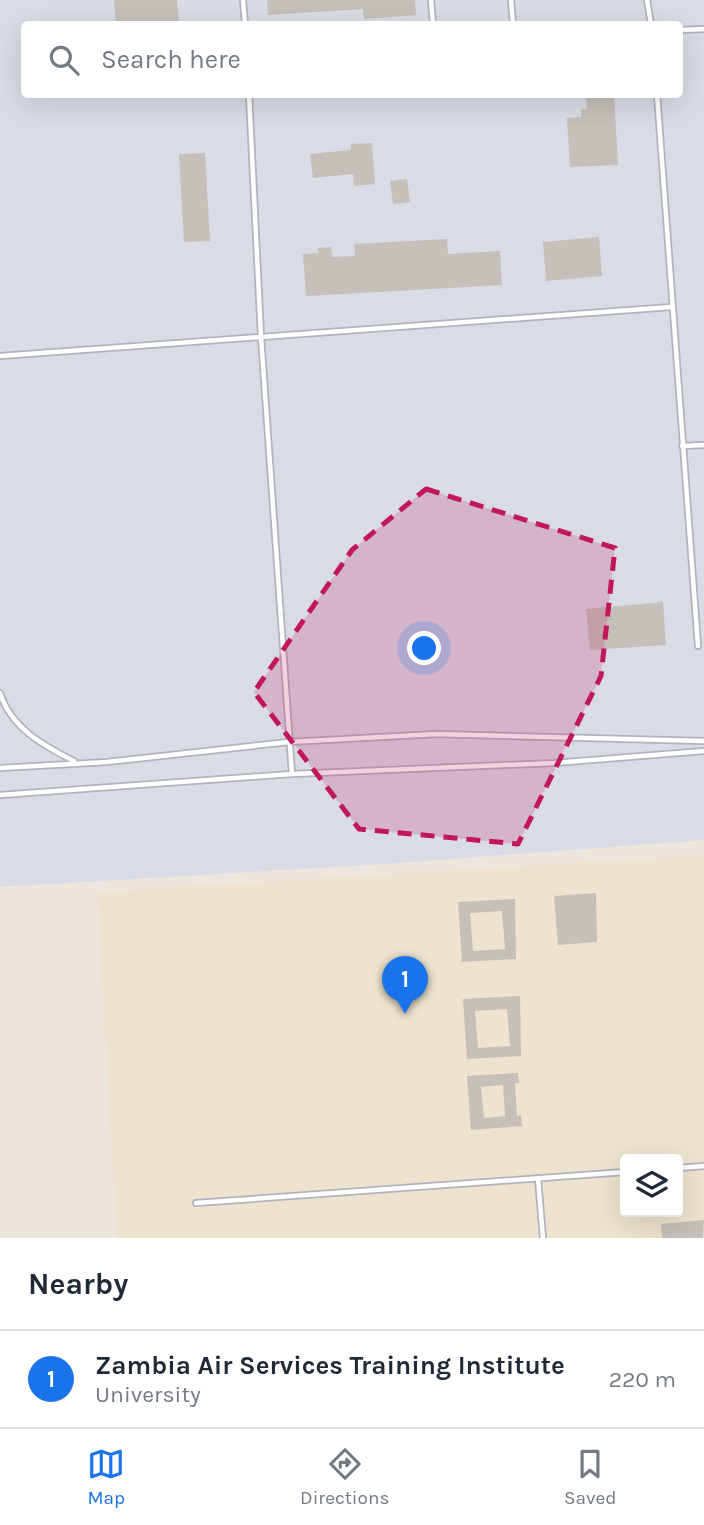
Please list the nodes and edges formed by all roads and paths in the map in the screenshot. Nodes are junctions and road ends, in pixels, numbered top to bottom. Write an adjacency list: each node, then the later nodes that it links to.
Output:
1 (243, 0): 5 (lane)
2 (431, 0): 6 (lane)
3 (511, 0): 7 (lane)
4 (647, 0): 8 (lane)
5 (245, 21)
6 (433, 21)
7 (513, 21)
8 (650, 21)
9 (704, 29): 10 (lane)
10 (683, 30)
11 (249, 98): 14 (lane)
12 (657, 98): 13 (lane)
13 (671, 307): 14 (lane); 17 (lane)
14 (261, 337): 15 (lane); 21 (lane)
15 (0, 356)
16 (704, 445): 17 (lane)
17 (682, 446): 18 (lane)
18 (698, 646)
19 (0, 693): 23 (lane)
20 (704, 741): 21 (lane)
21 (289, 742): 23 (lane); 25 (lane)
22 (704, 751): 25 (lane)
23 (75, 761): 24 (lane)
24 (0, 768)
25 (292, 774): 26 (lane)
26 (0, 795)
27 (704, 1166): 28 (lane)
28 (683, 1168)
29 (620, 1172): 30 (lane)
30 (538, 1178): 31 (lane); 32 (lane)
31 (196, 1203)
32 (543, 1238)

